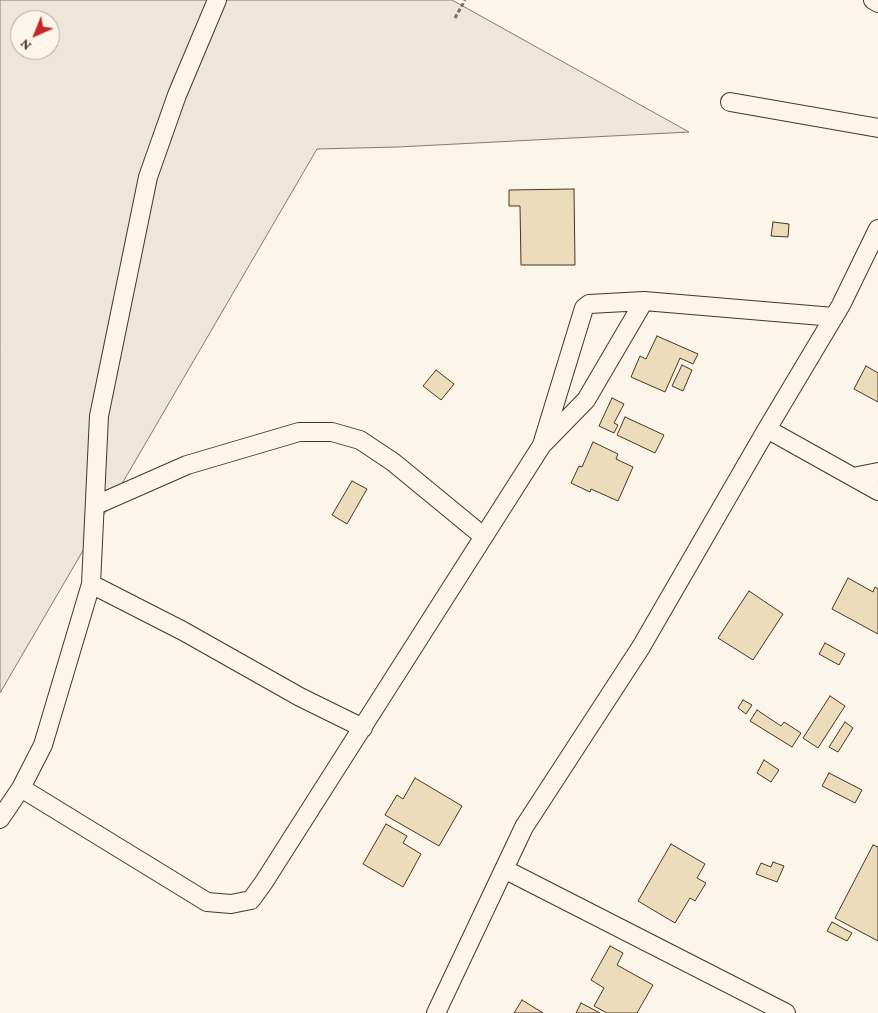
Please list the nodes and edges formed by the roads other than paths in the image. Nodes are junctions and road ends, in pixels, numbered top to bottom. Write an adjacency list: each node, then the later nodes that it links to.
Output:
1 (218, 0): 14 (street)
2 (874, 0): 3 (street)
3 (878, 3)
4 (730, 102): 5 (street)
5 (878, 128)
6 (878, 229): 8 (street)
7 (644, 301): 8 (street); 10 (street); 10 (street)
8 (834, 317): 9 (street)
9 (767, 429): 12 (street); 20 (street)
10 (542, 445): 15 (street)
11 (878, 472): 12 (street)
12 (853, 477): 13 (street)
13 (878, 491)
14 (96, 505): 15 (street); 16 (street)
15 (483, 536): 17 (street)
16 (91, 584): 17 (street); 18 (street)
17 (363, 728): 18 (street)
18 (21, 788): 19 (street)
19 (0, 819)
20 (504, 869): 21 (street); 22 (street)
21 (436, 1013)
22 (786, 1013)

